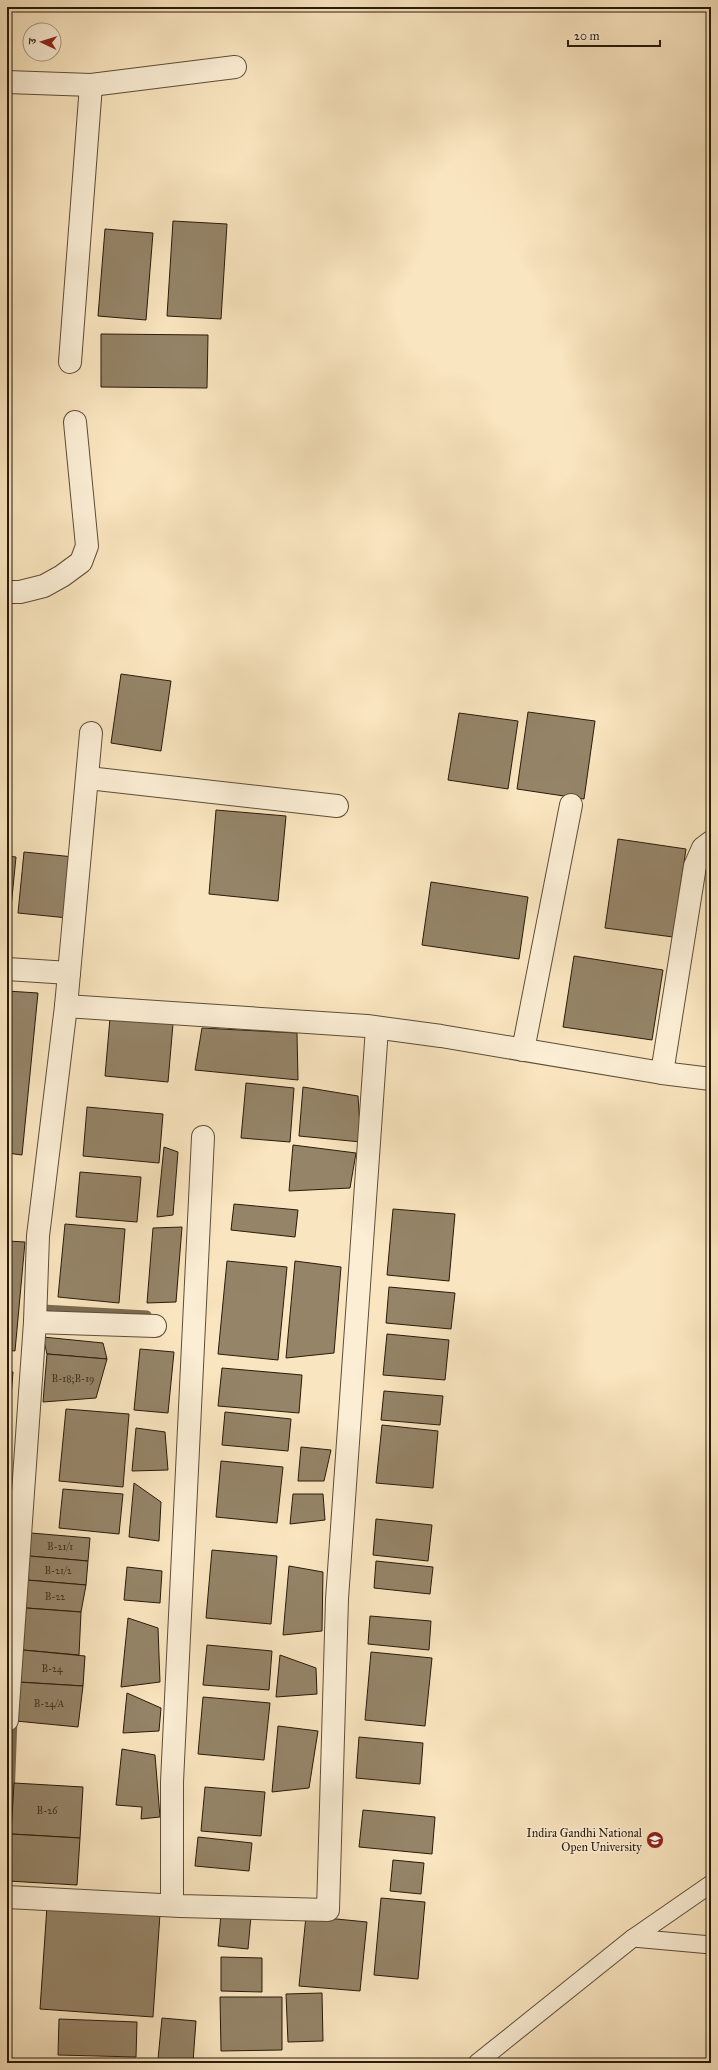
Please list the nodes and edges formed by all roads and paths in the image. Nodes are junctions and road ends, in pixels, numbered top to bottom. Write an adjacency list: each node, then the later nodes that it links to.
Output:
1 (235, 67): 3 (street)
2 (7, 82): 3 (street)
3 (91, 85): 4 (street)
4 (70, 362)
5 (75, 422): 6 (street)
6 (7, 592)
7 (91, 733): 8 (street)
8 (88, 778): 10 (street); 13 (street)
9 (570, 805): 16 (street)
10 (337, 806)
11 (711, 842): 17 (street)
12 (7, 969): 13 (street)
13 (69, 972): 14 (street)
14 (66, 1006): 15 (street); 20 (street)
15 (377, 1028): 16 (street); 25 (street)
16 (523, 1050): 17 (street)
17 (662, 1073): 18 (street)
18 (711, 1079)
19 (203, 1137): 25 (street)
20 (35, 1322): 21 (street); 22 (street)
21 (155, 1326)
22 (7, 1720)
23 (711, 1884): 26 (lane)
24 (7, 1897): 25 (street)
25 (172, 1905)
26 (632, 1938): 27 (lane); 28 (lane)
27 (711, 1945)
28 (477, 2063)

